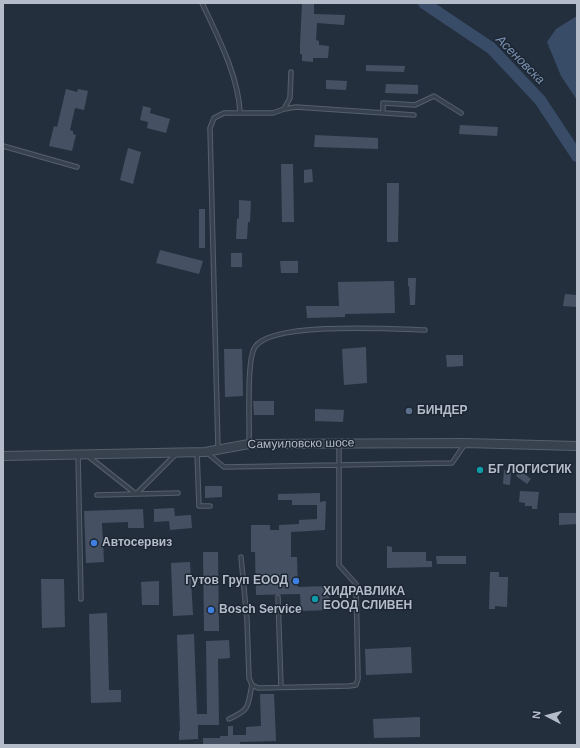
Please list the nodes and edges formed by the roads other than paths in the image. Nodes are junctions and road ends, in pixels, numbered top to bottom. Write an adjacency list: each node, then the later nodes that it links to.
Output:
1 (202, 3): 4 (lane)
2 (291, 72): 3 (lane)
3 (284, 109): 4 (lane); 5 (lane)
4 (240, 113): 15 (lane)
5 (383, 113): 6 (lane); 7 (lane)
6 (461, 113)
7 (414, 115)
8 (3, 146): 9 (lane)
9 (77, 167)
10 (425, 330): 11 (lane)
11 (249, 444): 12 (street, Самуиловско шосе); 15 (street, Самуиловско шосе)
12 (339, 444): 13 (street, Самуиловско шосе); 20 (lane)
13 (465, 444): 14 (street, Самуиловско шосе); 20 (lane)
14 (576, 446)
15 (218, 450): 17 (street, Самуиловско шосе)
16 (179, 452): 17 (street, Самуиловско шосе); 18 (street, Самуиловско шосе); 22 (lane)
17 (201, 452): 20 (lane); 24 (lane)
18 (82, 454): 19 (street, Самуиловско шосе); 22 (lane); 27 (lane)
19 (3, 456)
20 (339, 465): 29 (lane)
21 (178, 493): 22 (lane)
22 (136, 494): 23 (lane)
23 (97, 495)
24 (210, 506)
25 (241, 557): 28 (lane)
26 (278, 597): 29 (lane)
27 (81, 599)
28 (252, 685): 29 (lane); 30 (lane)
29 (281, 688)
30 (229, 719)

